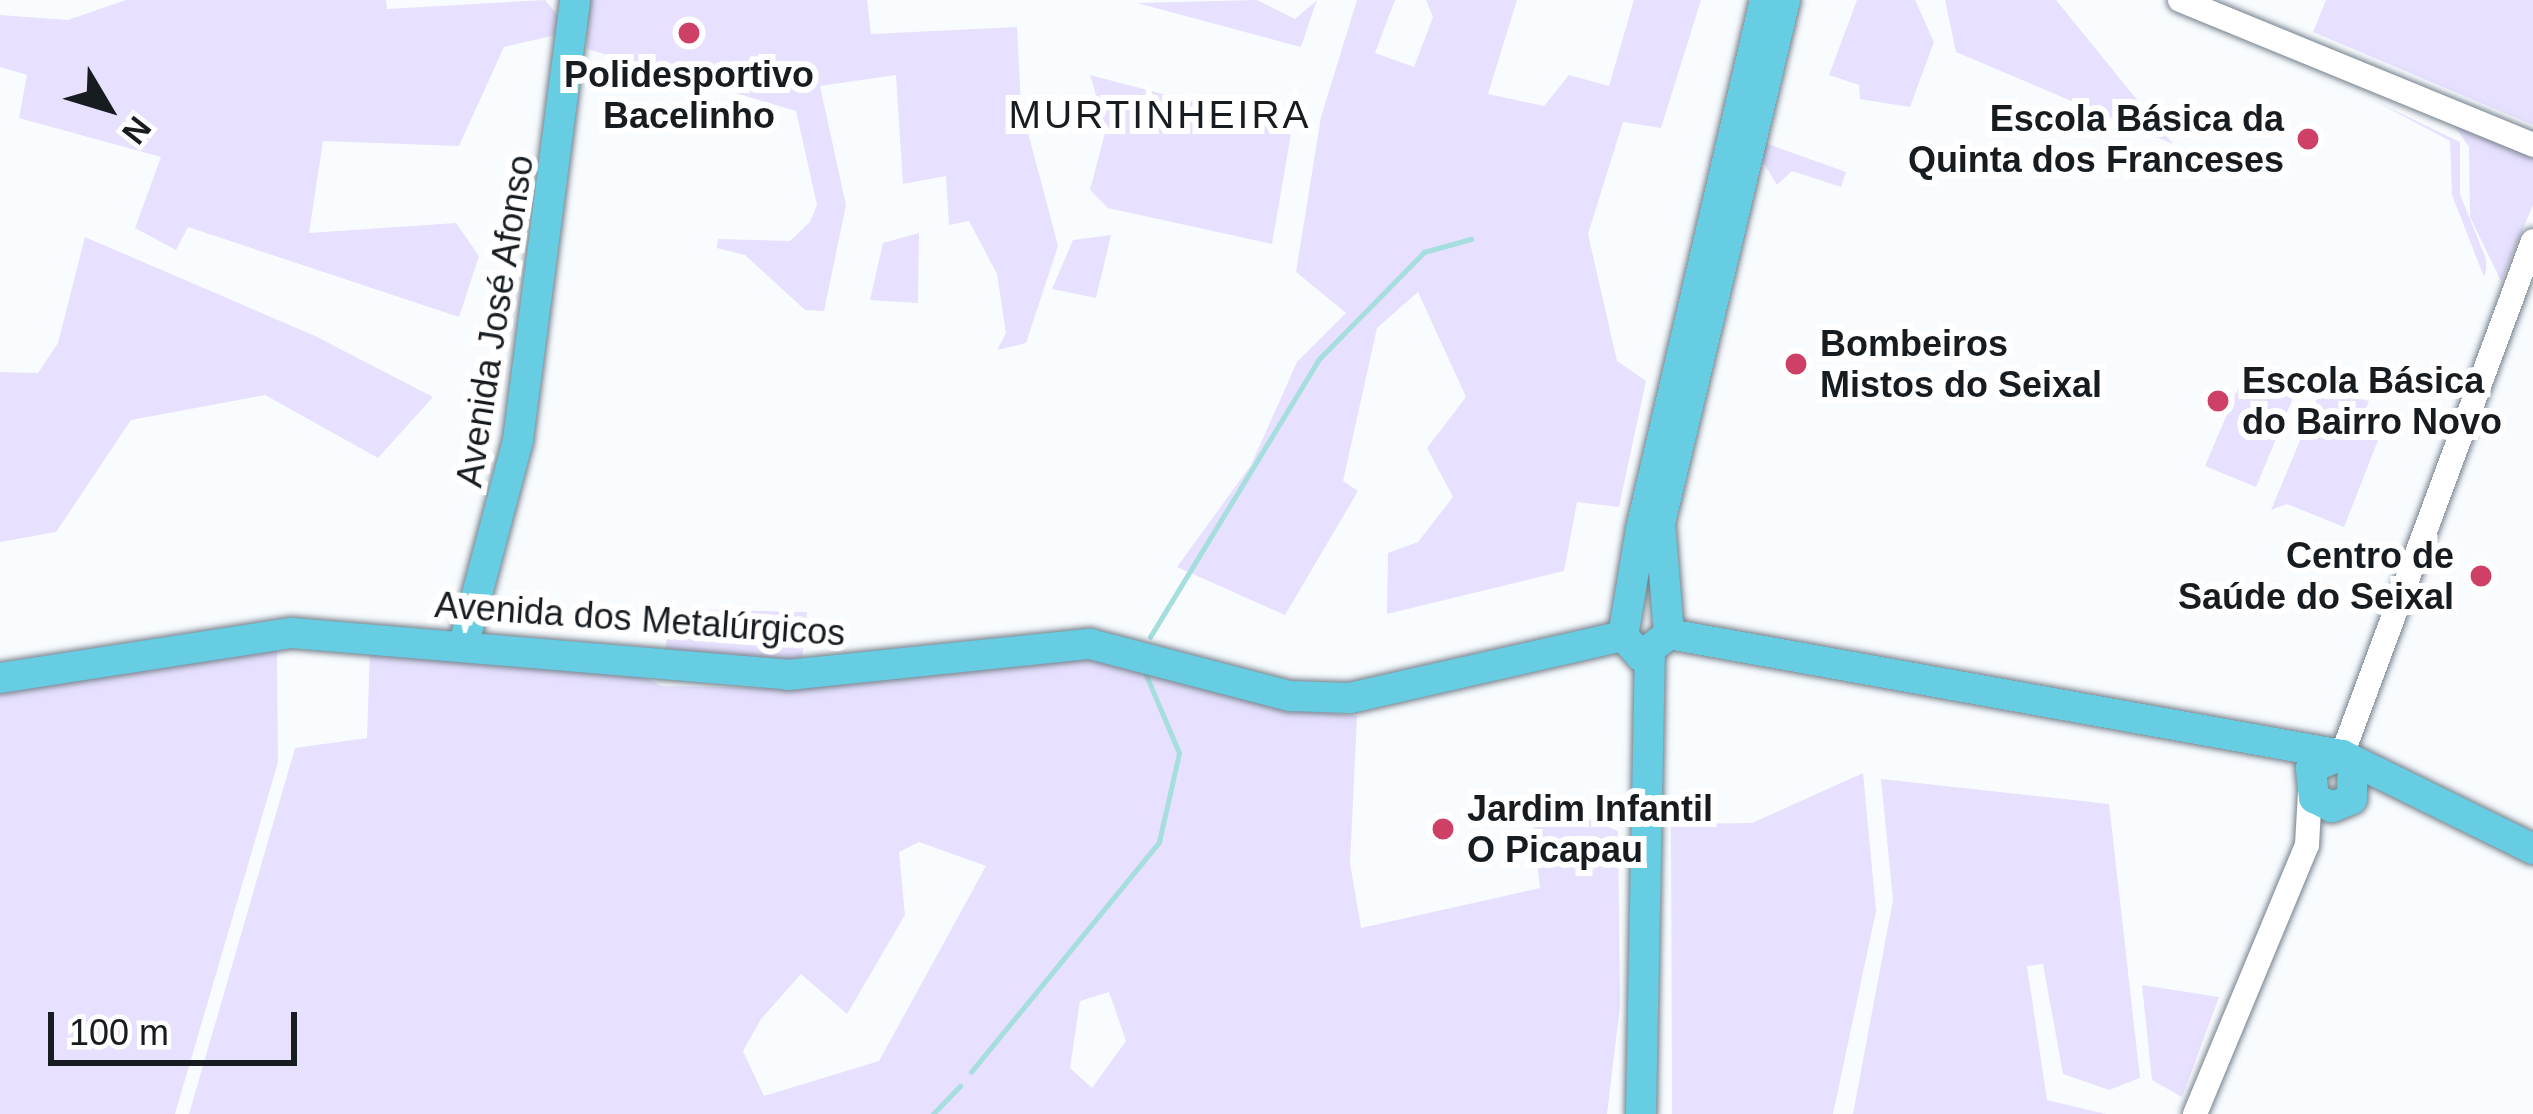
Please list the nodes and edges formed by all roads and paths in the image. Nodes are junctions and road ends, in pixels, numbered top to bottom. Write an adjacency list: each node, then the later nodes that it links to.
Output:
1 (575, 0): 8 (main road, Avenida José Afonso)
2 (1765, 0): 7 (main road)
3 (1785, 0): 7 (main road)
4 (2180, 0): 5 (street)
5 (2533, 146)
6 (2533, 241): 11 (street)
7 (1648, 632): 8 (main road, Avenida dos Metalúrgicos); 10 (main road, Avenida dos Metalúrgicos); 14 (main road)
8 (463, 647): 9 (main road, Avenida dos Metalúrgicos)
9 (0, 678)
10 (2241, 736): 11 (main road, Avenida dos Metalúrgicos); 12 (main road)
11 (2343, 757): 12 (main road); 13 (main road); 16 (main road, Avenida dos Metalúrgicos)
12 (2309, 789): 13 (main road); 15 (street)
13 (2349, 801): 15 (street); 17 (main road)
14 (1650, 806): 18 (main road); 19 (main road)
15 (2307, 845): 20 (street)
16 (2533, 849)
17 (2533, 868)
18 (1641, 1114)
19 (1659, 1114)
20 (2194, 1114)

